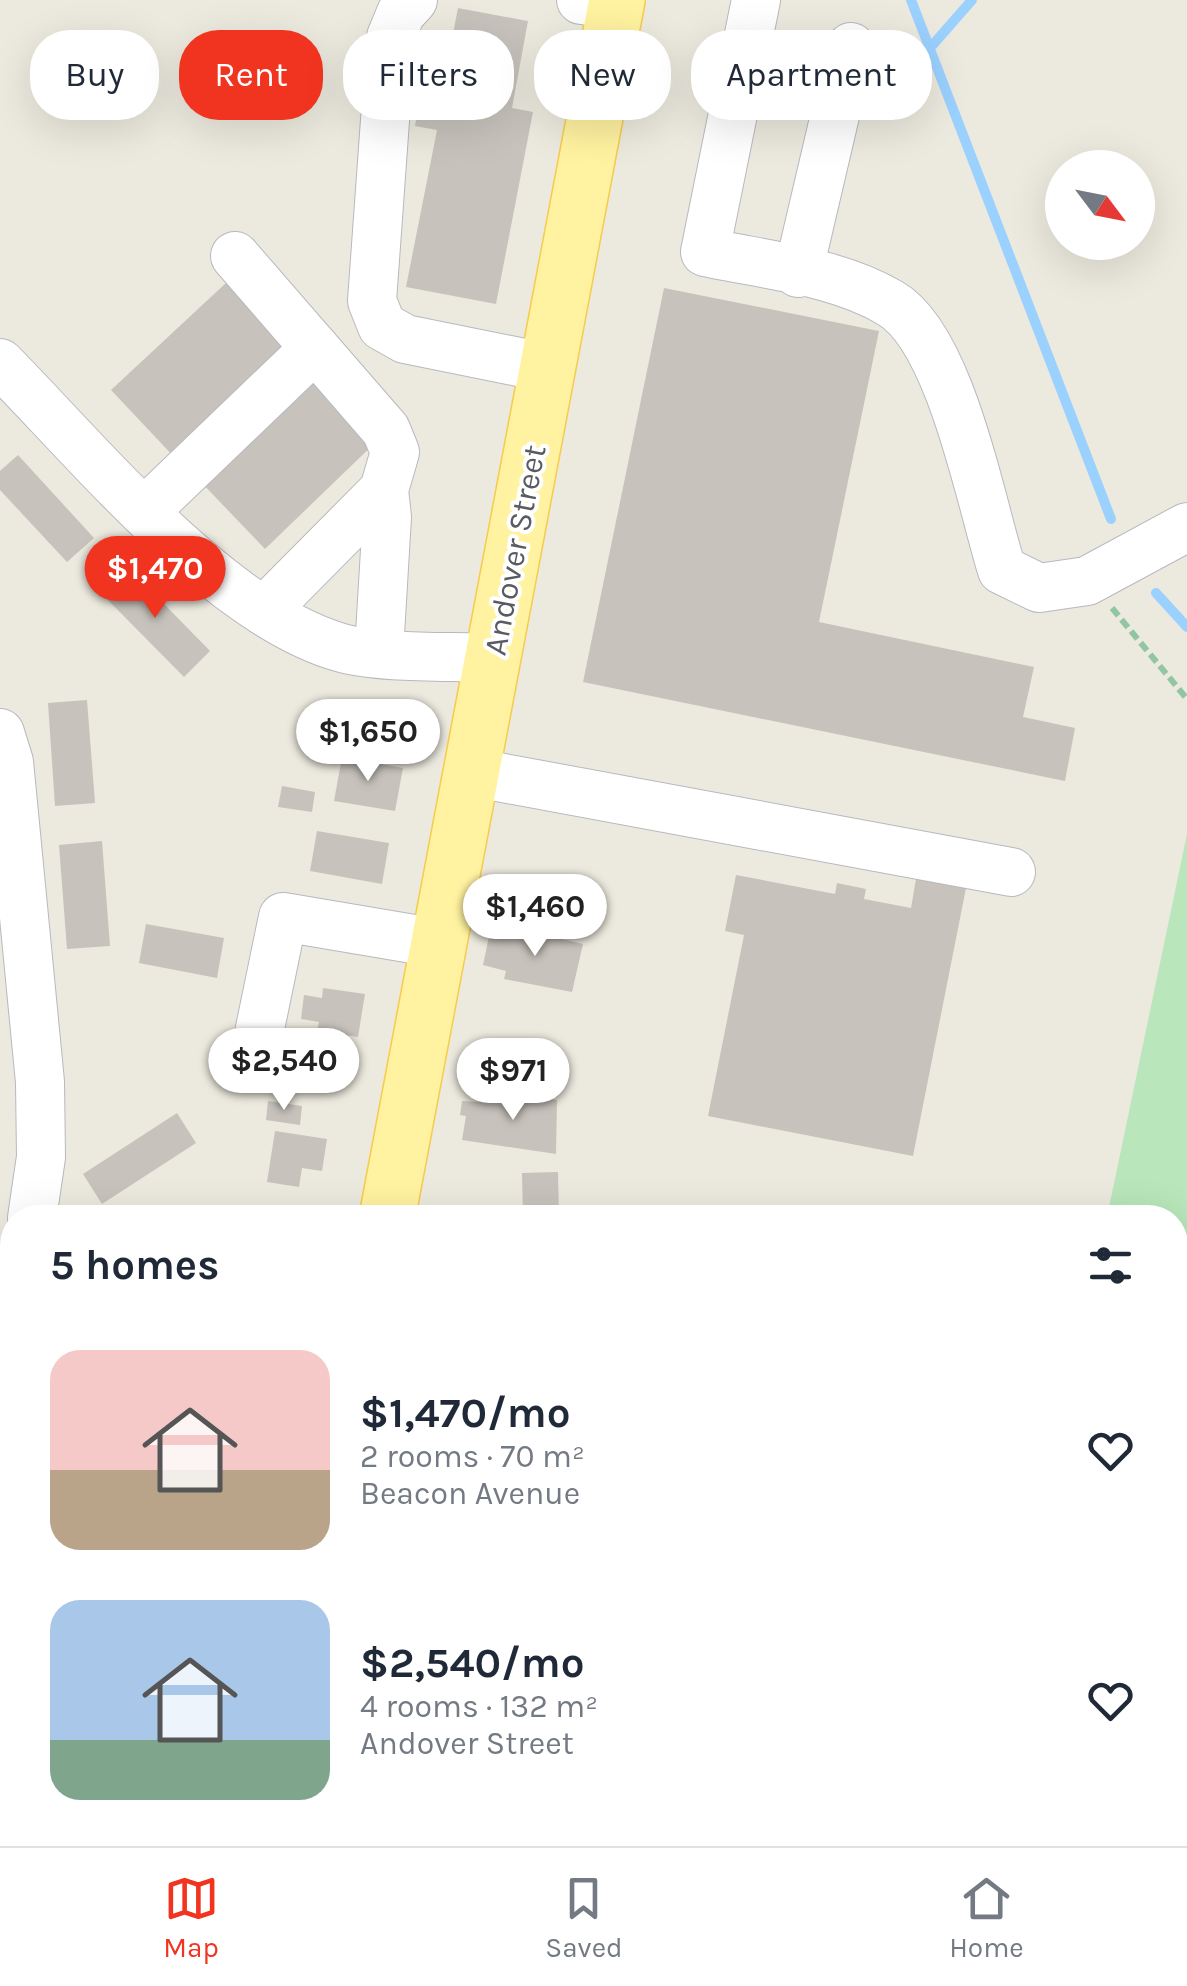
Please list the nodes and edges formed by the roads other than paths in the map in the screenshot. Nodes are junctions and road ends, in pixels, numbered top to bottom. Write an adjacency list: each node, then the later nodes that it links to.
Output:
1 (413, 0): 9 (street)
2 (756, 0): 6 (street)
3 (605, 1): 9 (main road, Andover Street)
4 (834, 120): 6 (street)
5 (235, 256): 7 (street)
6 (798, 272): 12 (street)
7 (315, 348): 10 (street); 11 (street)
8 (0, 363): 11 (street)
9 (550, 368): 15 (main road, Andover Street)
10 (384, 490): 13 (street); 14 (street)
11 (146, 510): 13 (street)
12 (1187, 527)
13 (264, 612): 14 (street)
14 (379, 651): 15 (street)
15 (494, 658): 17 (main road, Andover Street)
16 (0, 733): 21 (street)
17 (471, 772): 18 (street); 19 (main road, Andover Street)
18 (1011, 872)
19 (437, 943): 20 (street); 22 (main road, Andover Street)
20 (257, 1042)
21 (34, 1205)
22 (389, 1205)

